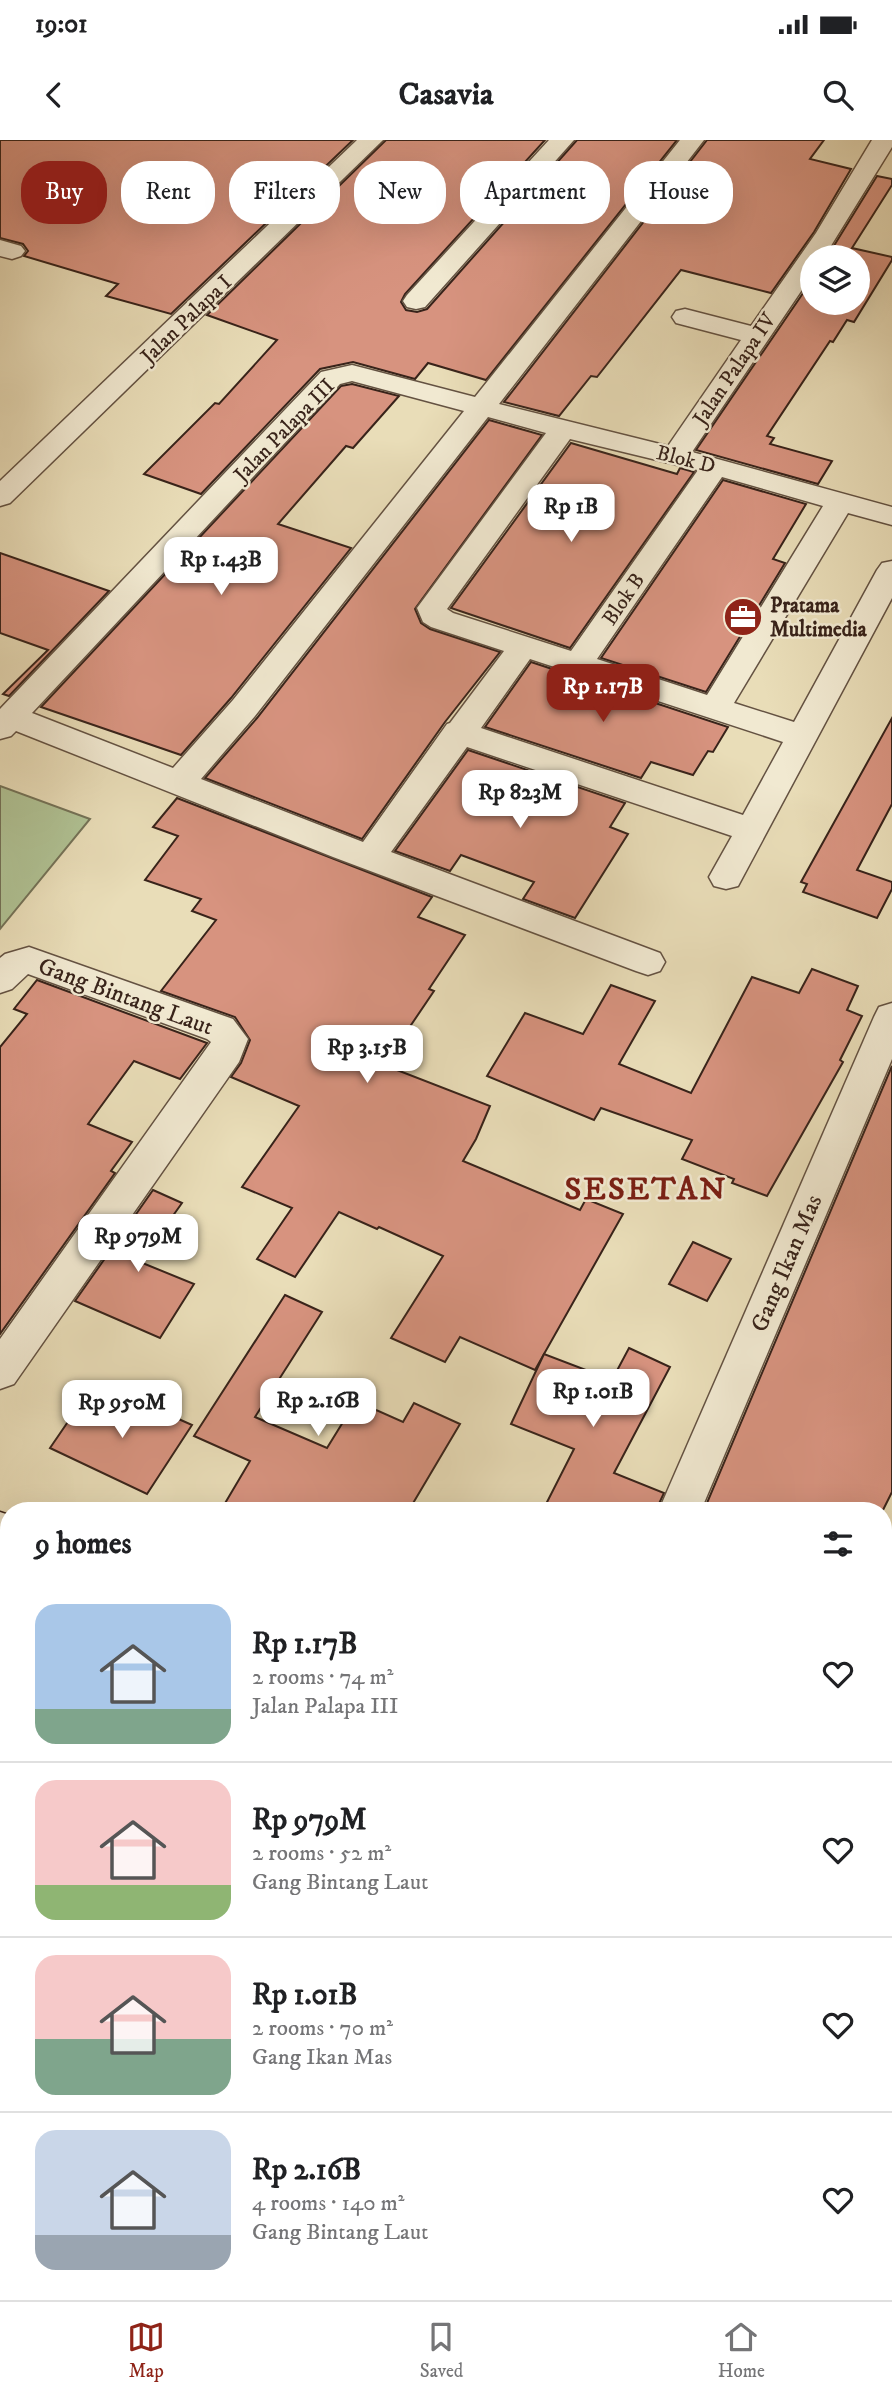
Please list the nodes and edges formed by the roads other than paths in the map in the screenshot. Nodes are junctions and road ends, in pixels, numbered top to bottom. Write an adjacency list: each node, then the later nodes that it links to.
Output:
1 (371, 140): 12 (street, Jalan Palapa I)
2 (562, 140): 5 (street)
3 (692, 140): 8 (street)
4 (884, 140): 7 (street, Jalan Palapa IV)
5 (416, 301)
6 (685, 317): 7 (street)
7 (756, 337): 10 (street, Jalan Palapa IV)
8 (480, 408): 9 (street, Blok D); 19 (street, Jalan Palapa III); 22 (street)
9 (563, 429): 10 (street, Blok D); 16 (street)
10 (675, 456): 11 (street, Blok D)
11 (715, 466): 13 (street, Blok D); 17 (street, Blok B)
12 (0, 497)
13 (840, 502): 14 (street, Blok D); 18 (street)
14 (892, 516)
15 (892, 570): 21 (street)
16 (524, 645): 17 (street); 20 (street)
17 (579, 663): 18 (street)
18 (715, 709): 21 (street)
19 (5, 722): 22 (street, Jalan Palapa III)
20 (458, 732): 23 (street); 24 (street)
21 (801, 736): 23 (street)
22 (179, 783): 24 (street, Jalan Palapa III)
23 (752, 830): 25 (street)
24 (370, 857): 26 (street, Jalan Palapa III)
25 (726, 877)
26 (648, 962)
27 (0, 980): 29 (street, Gang Bintang Laut)
28 (892, 1017): 30 (street, Gang Ikan Mas)
29 (0, 1371)
30 (683, 1502)

